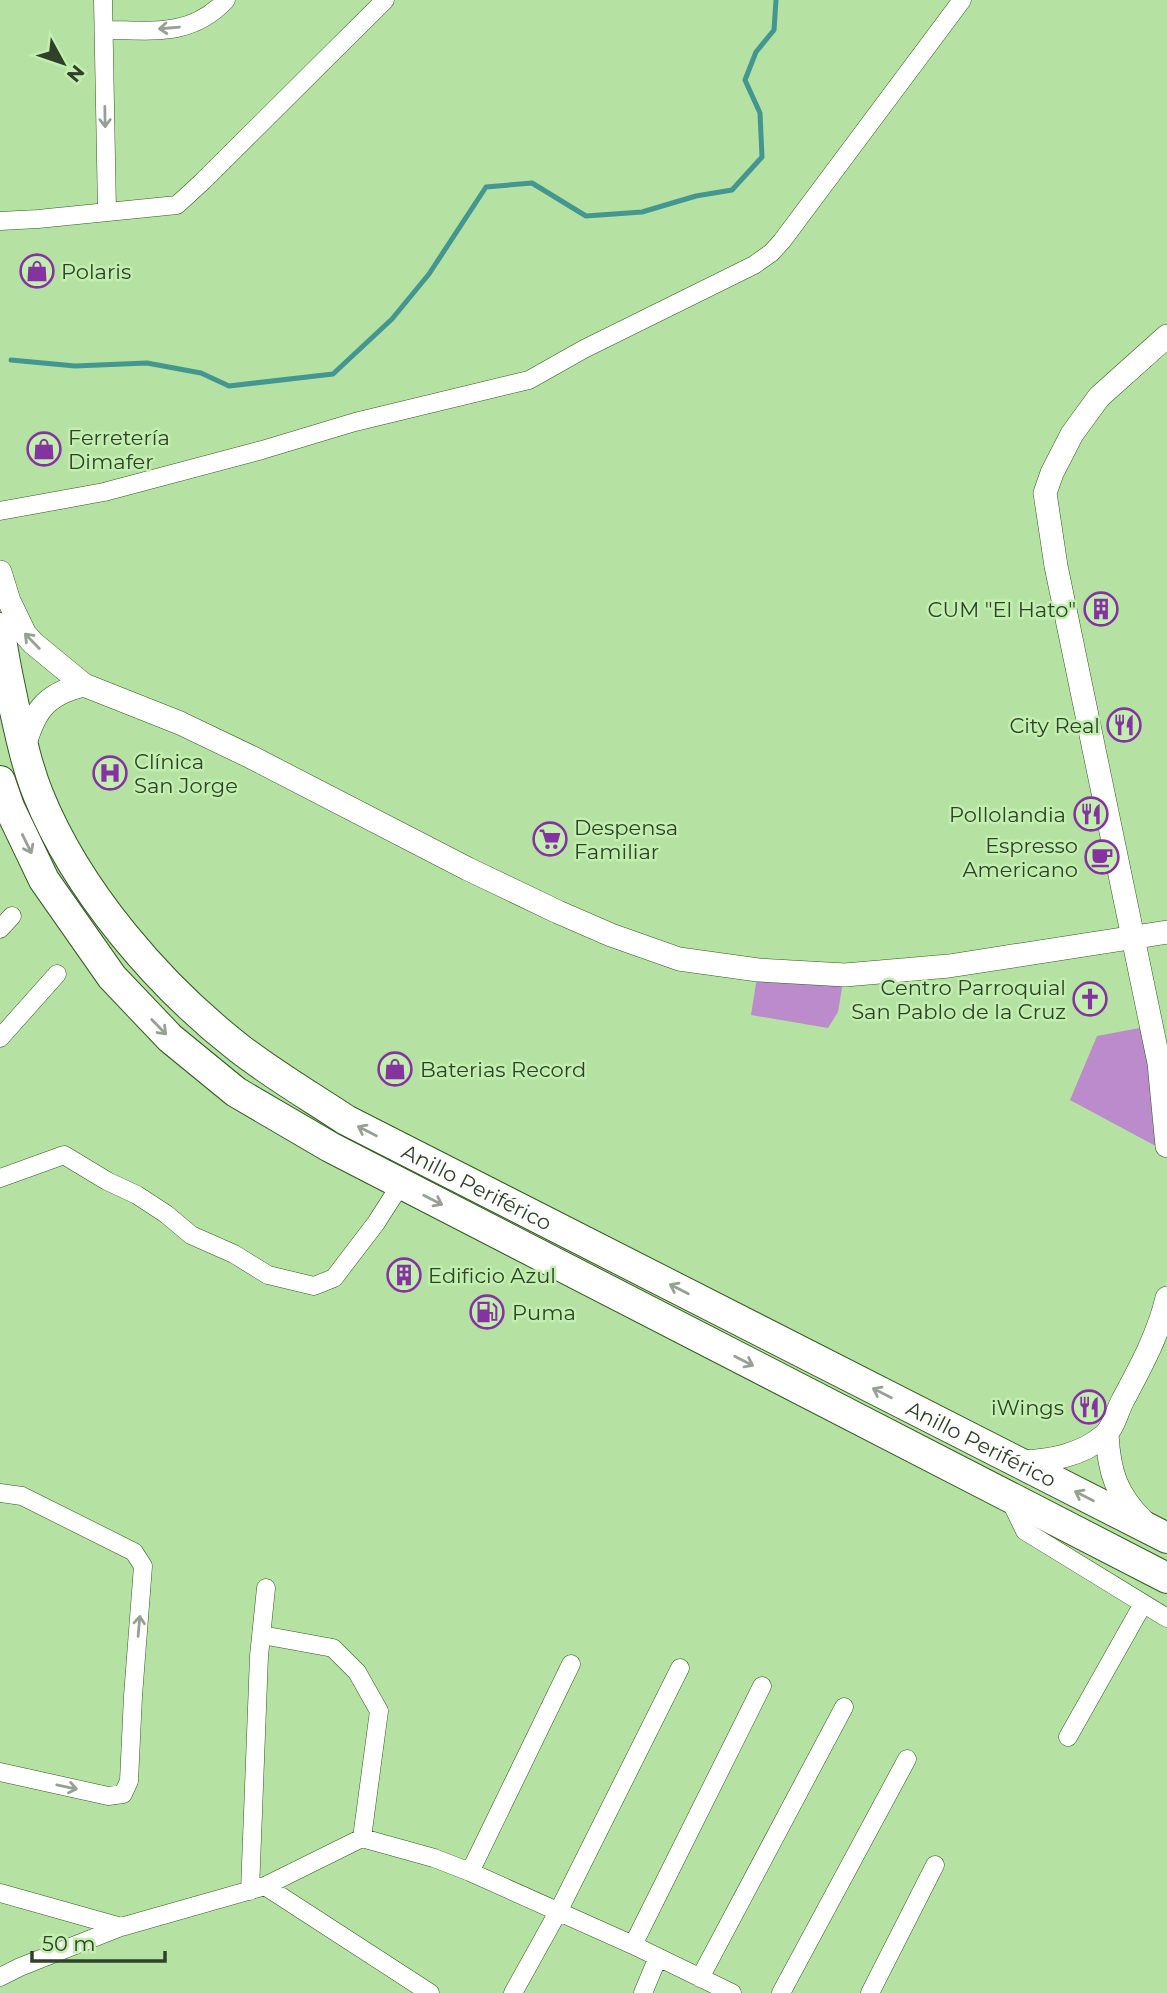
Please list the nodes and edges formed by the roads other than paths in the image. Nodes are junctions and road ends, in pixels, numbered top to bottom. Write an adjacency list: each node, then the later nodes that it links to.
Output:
1 (103, 0): 5 (street)
2 (226, 0): 5 (street, one-way to 5)
3 (385, 0): 6 (street)
4 (962, 0): 9 (street)
5 (104, 30): 6 (street, one-way to 6)
6 (107, 211): 7 (street)
7 (0, 221)
8 (1167, 336): 16 (street)
9 (0, 511)
10 (0, 572): 12 (street, one-way to 10)
11 (0, 628): 13 (highway, Anillo Periférico)
12 (84, 685): 13 (street); 16 (street)
13 (23, 751): 24 (highway, Anillo Periférico, one-way to 13)
14 (0, 781): 21 (highway, Anillo Periférico, one-way to 21)
15 (1167, 932): 16 (street)
16 (1134, 937): 19 (street)
17 (57, 975): 18 (street)
18 (0, 1038)
19 (1167, 1146)
20 (0, 1178): 21 (street)
21 (401, 1184): 26 (highway, Anillo Periférico, one-way to 26)
22 (1167, 1298): 23 (street)
23 (1107, 1434): 24 (street); 27 (street)
24 (1019, 1462): 27 (highway, Anillo Periférico, one-way to 24)
25 (0, 1493): 39 (street, one-way to 25)
26 (1008, 1496): 28 (highway, Anillo Periférico); 30 (street)
27 (1167, 1538)
28 (1167, 1578)
29 (266, 1588): 32 (street)
30 (1143, 1604): 31 (street); 37 (street)
31 (1167, 1618)
32 (262, 1635): 40 (street); 43 (street)
33 (571, 1664): 42 (street)
34 (680, 1668): 45 (street)
35 (762, 1686): 47 (street)
36 (844, 1707): 50 (street)
37 (1068, 1737)
38 (907, 1759): 55 (street)
39 (0, 1772)
40 (362, 1838): 42 (street); 43 (street)
41 (935, 1865): 56 (street)
42 (470, 1872): 45 (street)
43 (257, 1889): 46 (street); 51 (street)
44 (0, 1893): 46 (street)
45 (558, 1912): 47 (street); 52 (street)
46 (121, 1927): 49 (street)
47 (633, 1945): 48 (street)
48 (658, 1957): 50 (street); 53 (street)
49 (0, 1977)
50 (700, 1978): 54 (street)
51 (430, 1993)
52 (513, 1993)
53 (643, 1993)
54 (732, 1993)
55 (781, 1993)
56 (870, 1993)

